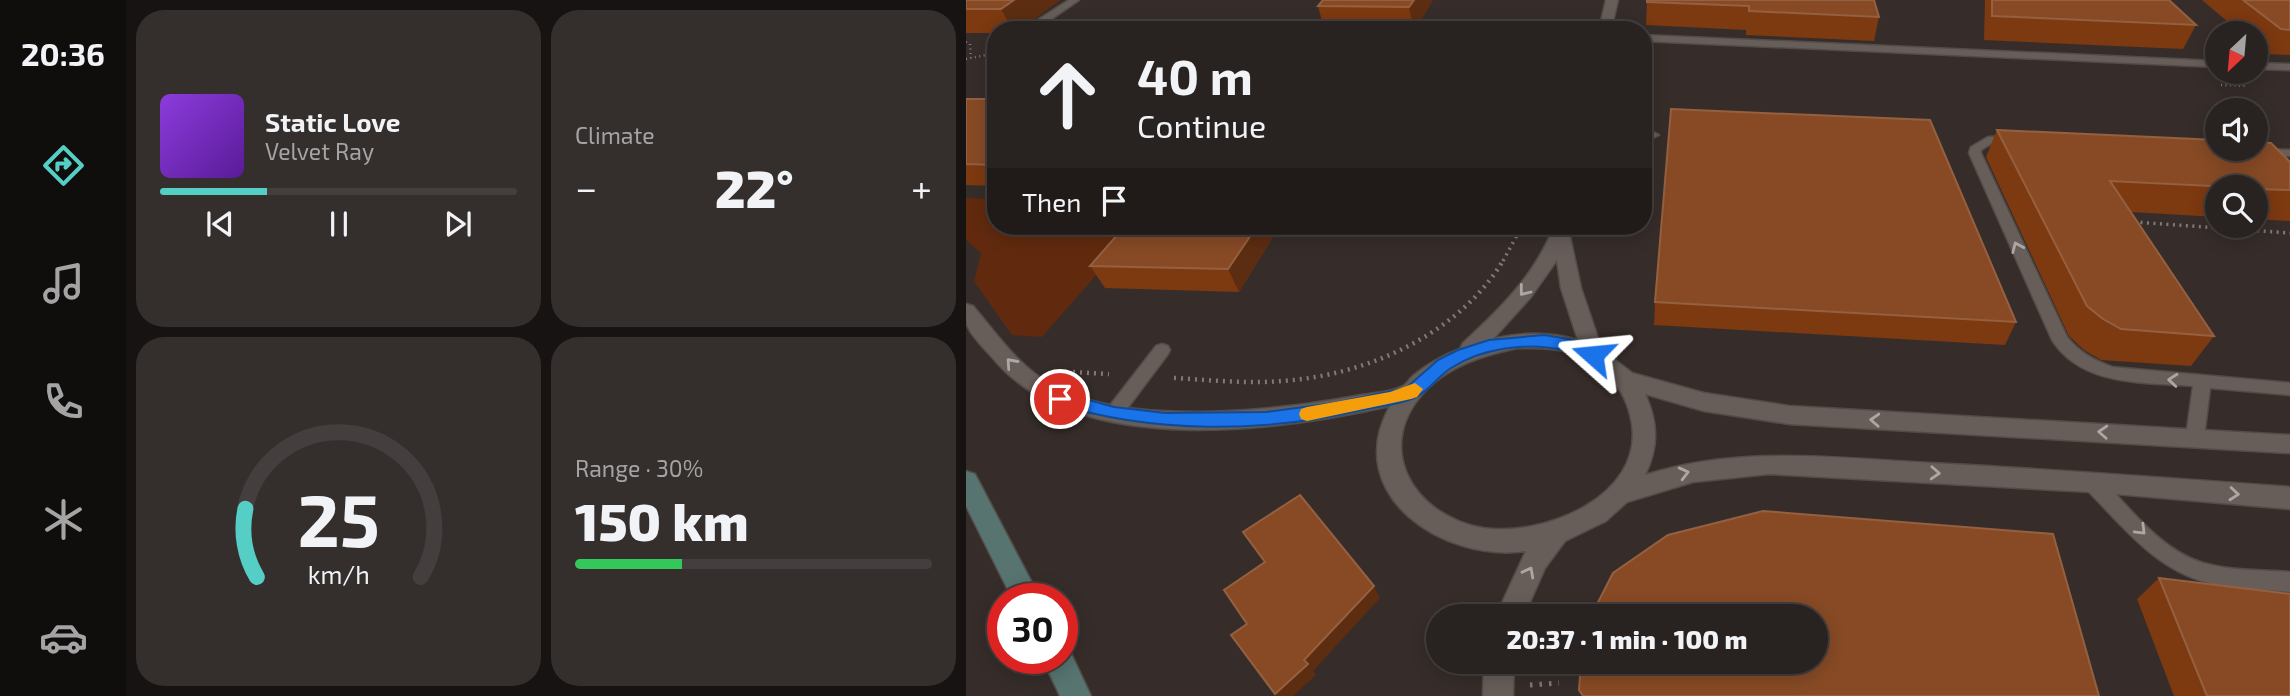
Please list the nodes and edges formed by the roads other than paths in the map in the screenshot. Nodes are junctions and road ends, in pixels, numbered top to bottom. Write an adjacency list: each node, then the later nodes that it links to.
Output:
1 (1075, 0): 3 (lane)
2 (1612, 0): 4 (street)
3 (1042, 21)
4 (1607, 21)
5 (1652, 38): 6 (lane)
6 (2205, 63)
7 (2268, 66): 8 (lane)
8 (2290, 67)
9 (2029, 140): 19 (lane, one-way to 9)
10 (2268, 152): 11 (lane)
11 (2290, 153)
12 (1559, 235): 16 (street, one-way to 16)
13 (1563, 235): 17 (street)
14 (966, 311): 22 (street, one-way to 14)
15 (1162, 350): 22 (lane)
16 (1463, 354): 17 (street); 21 (street)
17 (1593, 355): 18 (street)
18 (1626, 380): 23 (street, one-way to 18); 27 (street)
19 (2202, 382): 20 (lane); 23 (lane)
20 (2290, 389)
21 (1411, 393): 22 (street); 29 (street)
22 (1114, 413)
23 (2195, 437): 24 (street)
24 (2290, 444)
25 (966, 481): 31 (street)
26 (2092, 482): 27 (street, one-way to 26); 28 (street, one-way to 28); 30 (lane, one-way to 30)
27 (1619, 494): 29 (street)
28 (2290, 498)
29 (1556, 533): 32 (street, one-way to 29)
30 (2290, 582)
31 (1018, 583)
32 (1514, 604)
33 (1065, 674): 35 (street)
34 (1498, 674): 36 (street)
35 (1076, 696)
36 (1497, 696)

